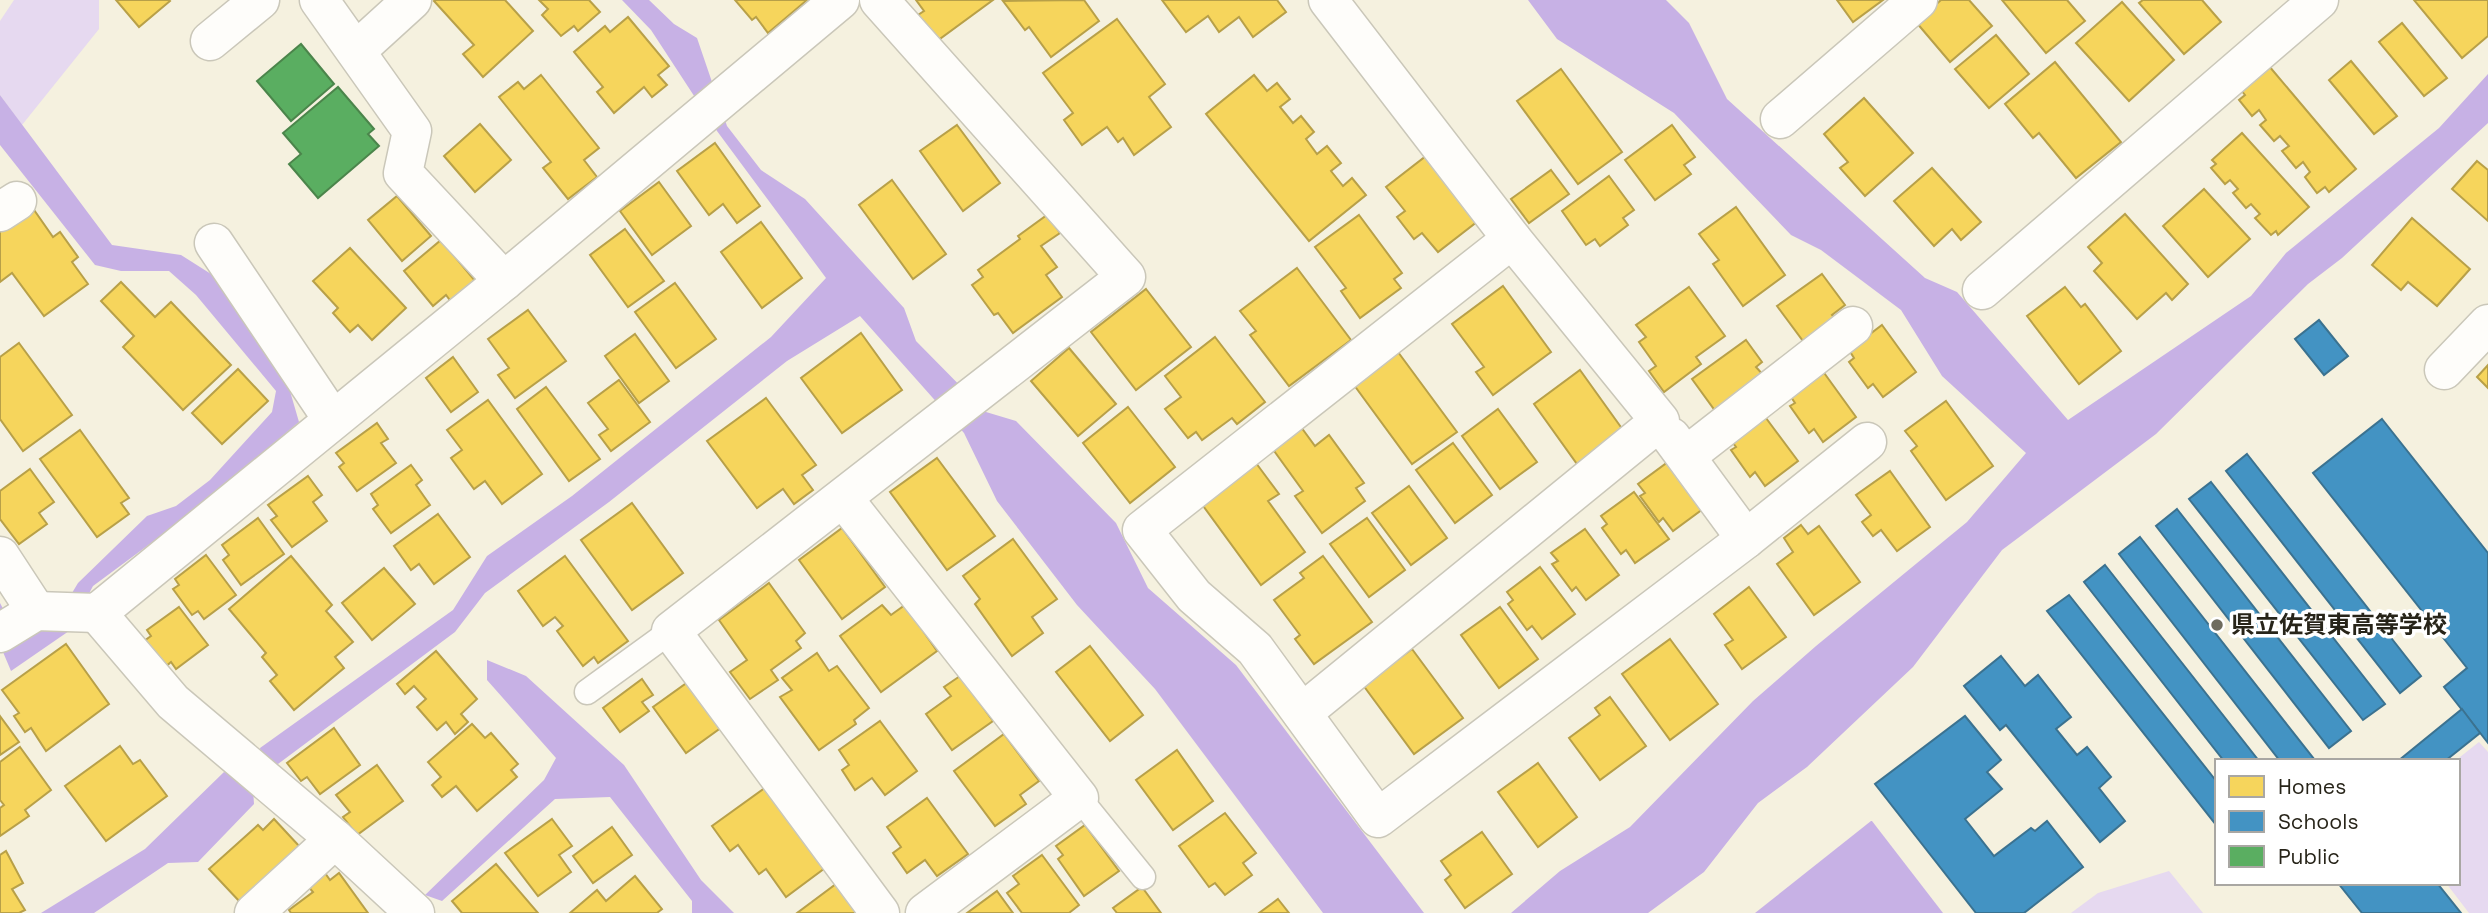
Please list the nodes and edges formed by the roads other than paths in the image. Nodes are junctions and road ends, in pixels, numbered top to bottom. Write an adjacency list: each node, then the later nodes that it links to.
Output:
1 (260, 0): 9 (street)
2 (320, 0): 10 (street)
3 (412, 0): 10 (street)
4 (840, 0): 14 (street)
5 (879, 0): 23 (street)
6 (1328, 0): 12 (street)
7 (1918, 0): 11 (street)
8 (2319, 0): 15 (street)
9 (210, 41)
10 (355, 51): 14 (street)
11 (1780, 120)
12 (1512, 239): 20 (street); 29 (street)
13 (214, 243): 19 (street)
14 (504, 282): 19 (street)
15 (1982, 290)
16 (2488, 324): 18 (street)
17 (1853, 326): 22 (street)
18 (2444, 369)
19 (333, 420): 26 (street)
20 (1660, 421): 22 (street); 29 (street)
21 (1867, 442): 24 (street)
22 (1686, 457): 24 (street)
23 (843, 498): 27 (street); 30 (street)
24 (1746, 538): 29 (street)
25 (0, 556): 26 (street)
26 (48, 617): 31 (street)
27 (671, 631): 28 (lane); 35 (street)
28 (587, 692)
29 (1302, 713)
30 (1079, 798): 32 (lane); 36 (street)
31 (335, 839): 33 (street); 34 (street)
32 (1143, 877)
33 (254, 913)
34 (415, 913)
35 (880, 913)
36 (925, 913)

